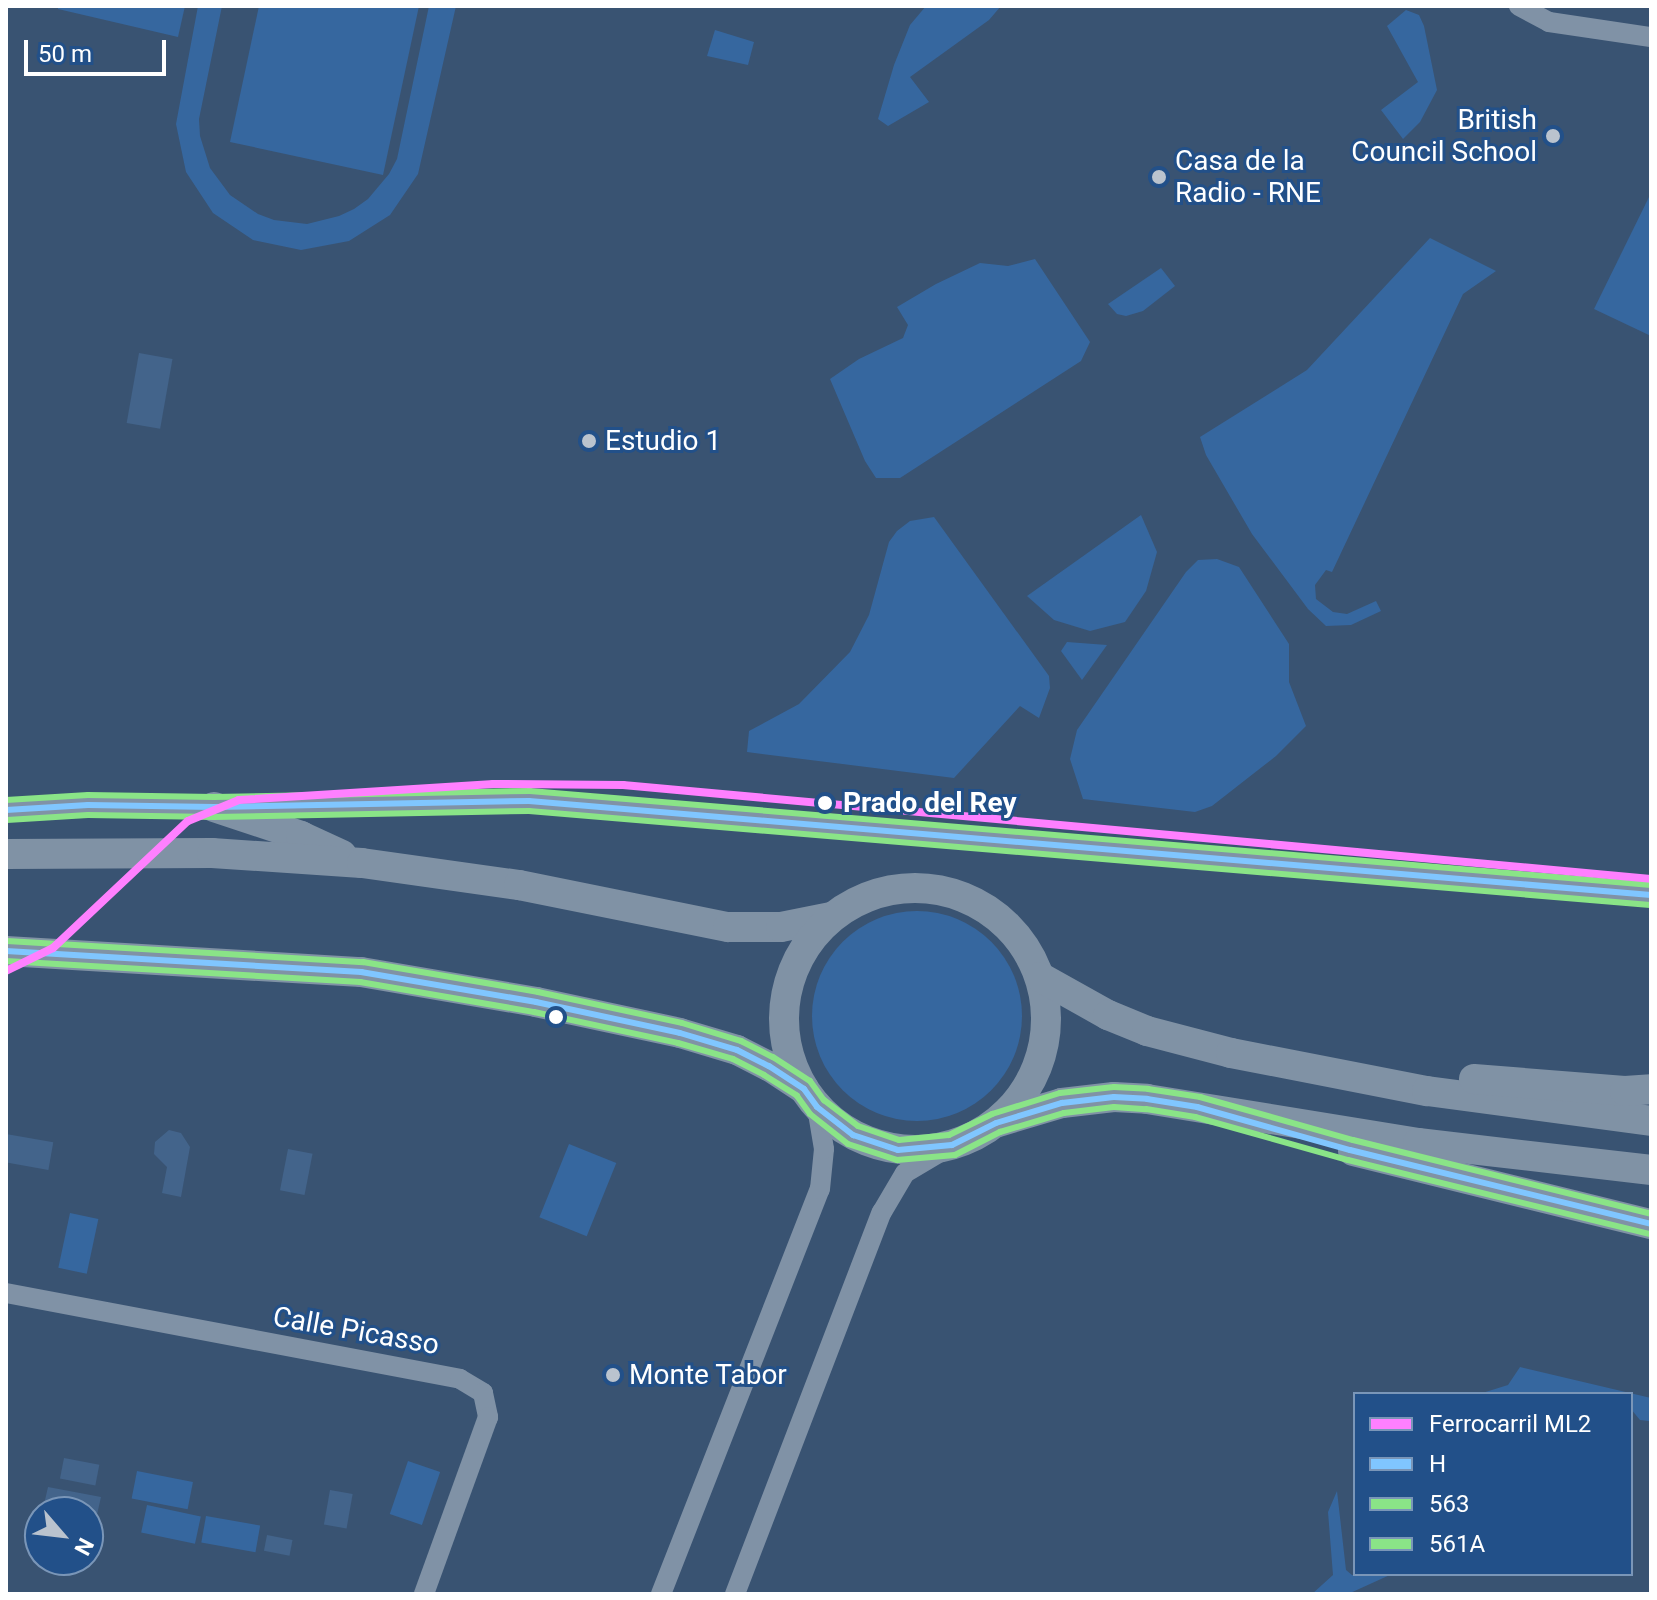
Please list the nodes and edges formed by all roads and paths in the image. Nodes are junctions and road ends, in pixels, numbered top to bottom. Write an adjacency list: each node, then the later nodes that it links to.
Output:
1 (1526, 9): 2 (street)
2 (1651, 37)
3 (214, 807): 4 (street); 6 (highway); 7 (street)
4 (6, 810)
5 (6, 854): 6 (highway)
6 (362, 863): 8 (highway)
7 (1651, 895)
8 (831, 917): 10 (highway); 13 (highway)
9 (6, 951): 13 (highway)
10 (1040, 977): 11 (highway); 16 (highway)
11 (1231, 1053): 12 (highway); 15 (highway)
12 (1651, 1089)
13 (810, 1098): 17 (highway); 22 (street)
14 (1197, 1107): 16 (highway); 18 (highway); 19 (highway)
15 (1651, 1121)
16 (996, 1123): 17 (highway)
17 (952, 1145): 23 (street)
18 (1651, 1170)
19 (1651, 1224)
20 (6, 1293): 21 (street, Calle Picasso)
21 (424, 1594)
22 (661, 1594)
23 (735, 1594)

